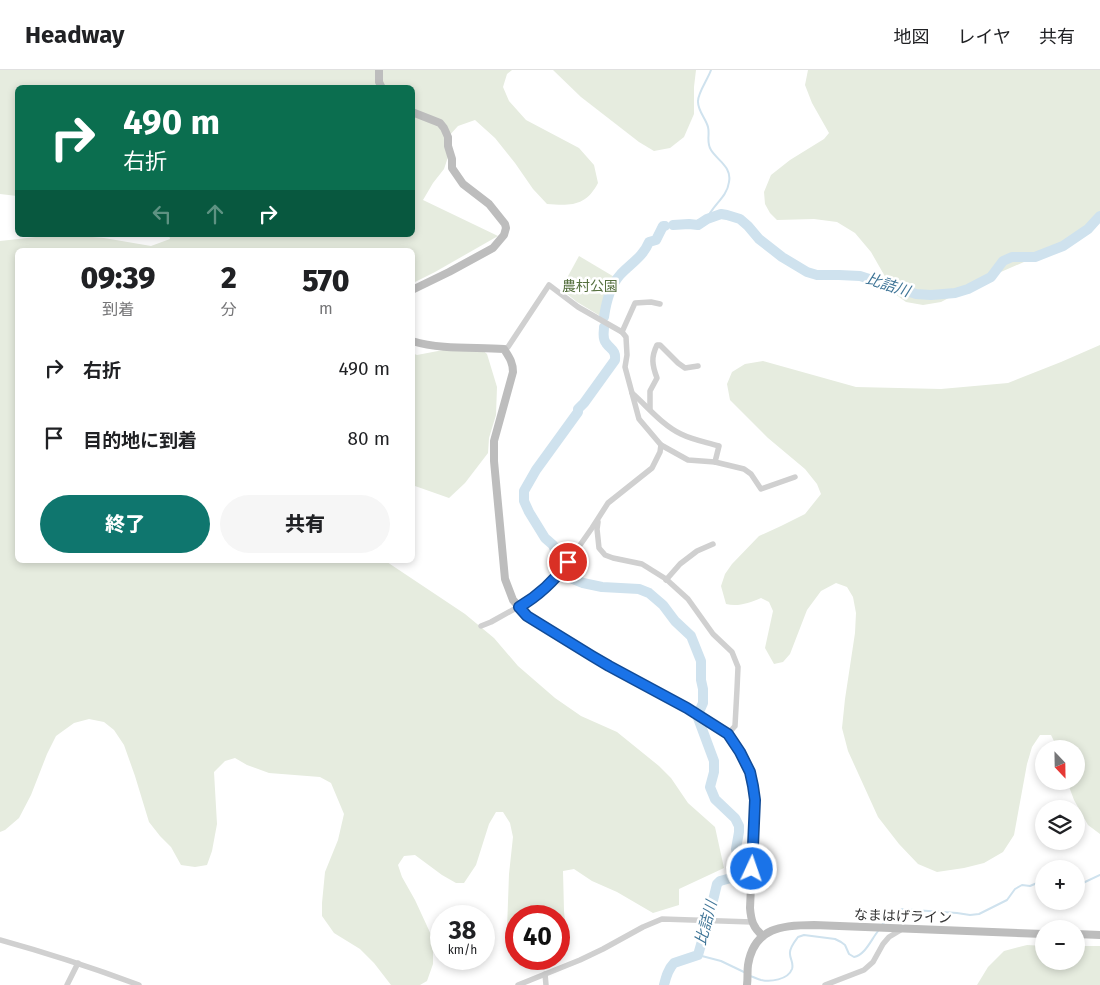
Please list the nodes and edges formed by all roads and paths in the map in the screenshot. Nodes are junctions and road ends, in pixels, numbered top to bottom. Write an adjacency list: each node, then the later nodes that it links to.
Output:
1 (380, 70): 2 (street)
2 (380, 85)
3 (415, 113): 4 (street)
4 (415, 289)
5 (660, 304): 6 (street)
6 (622, 332): 8 (street); 10 (street)
7 (415, 342): 8 (street)
8 (504, 349): 18 (street)
9 (698, 366): 11 (street)
10 (632, 392): 11 (street); 12 (street)
11 (650, 409): 13 (street)
12 (661, 445): 13 (street); 15 (street)
13 (714, 462): 14 (street)
14 (795, 477)
15 (599, 517): 17 (street); 18 (street)
16 (713, 544): 17 (street)
17 (666, 580): 20 (street)
18 (519, 607): 19 (street); 20 (street)
19 (481, 626)
20 (728, 734): 21 (street)
21 (752, 922): 26 (street); 29 (street)
22 (904, 928): 23 (street, なまはげライン); 26 (street, なまはげライン); 35 (street)
23 (1035, 934)
24 (1085, 934): 25 (street)
25 (1100, 935)
26 (763, 936): 34 (street)
27 (0, 940): 28 (street)
28 (78, 963): 30 (street); 31 (street)
29 (545, 974): 32 (street); 33 (street)
30 (67, 985)
31 (139, 985)
32 (518, 985)
33 (546, 985)
34 (747, 985)
35 (825, 985)

